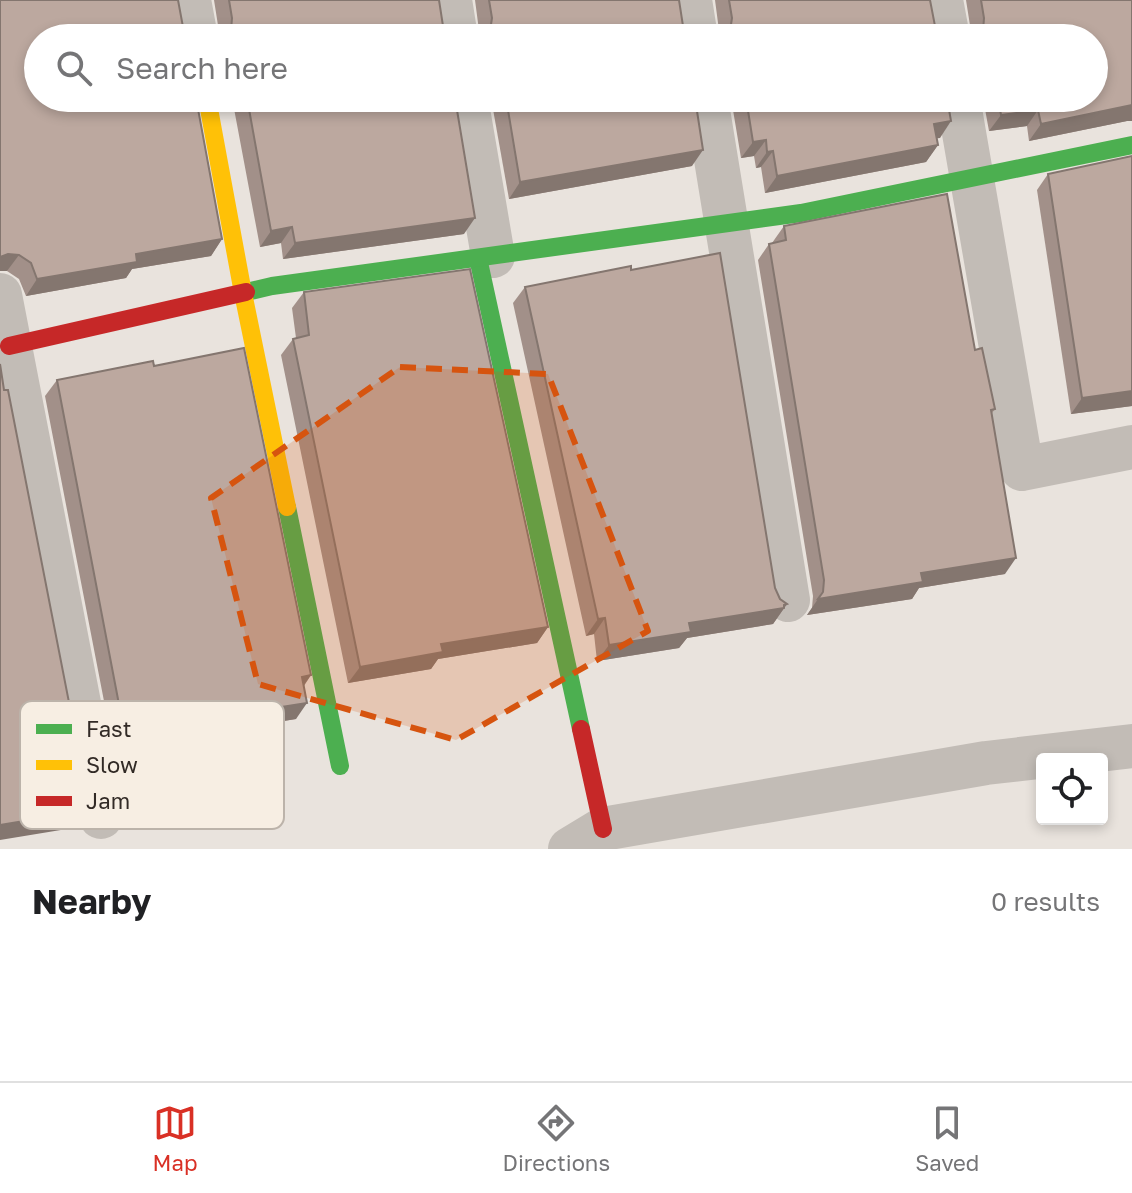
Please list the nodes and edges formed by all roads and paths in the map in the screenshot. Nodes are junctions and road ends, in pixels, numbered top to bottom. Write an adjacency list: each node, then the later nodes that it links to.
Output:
1 (189, 0): 5 (street)
2 (450, 0): 6 (street)
3 (690, 0): 7 (street)
4 (941, 0): 8 (street)
5 (193, 24)
6 (454, 24)
7 (694, 24)
8 (945, 24)
9 (210, 112): 17 (street)
10 (468, 112): 16 (street)
11 (708, 112): 15 (street)
12 (960, 112): 14 (street)
13 (1132, 145): 14 (street)
14 (972, 179): 15 (street); 20 (street)
15 (727, 223): 16 (street); 21 (street)
16 (485, 257): 17 (street); 25 (street)
17 (243, 293): 19 (street); 24 (street)
18 (0, 295): 19 (street)
19 (9, 346): 22 (street)
20 (1132, 447)
21 (788, 600)
22 (78, 701)
23 (1132, 746): 25 (street)
24 (340, 766)
25 (586, 839)

